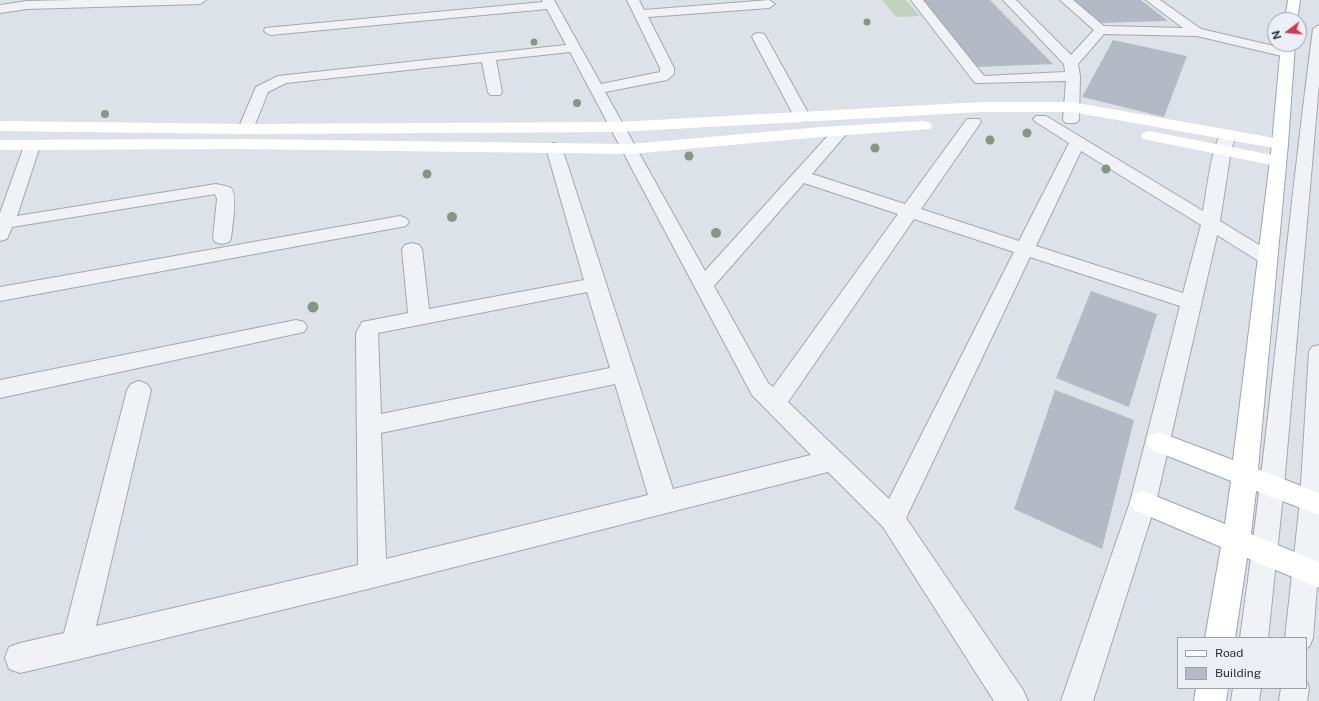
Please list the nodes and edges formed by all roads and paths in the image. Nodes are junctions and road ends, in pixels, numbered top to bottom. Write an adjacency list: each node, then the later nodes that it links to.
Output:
1 (200, 0): 10 (street)
2 (634, 0): 12 (street)
3 (917, 0): 22 (street)
4 (1009, 0): 22 (street)
5 (1066, 0): 14 (street)
6 (1152, 0): 16 (street)
7 (1294, 0): 11 (street)
8 (549, 3): 15 (street); 19 (street)
9 (769, 4): 12 (street)
10 (0, 9)
11 (1292, 12)
12 (640, 14): 23 (street)
13 (1319, 29): 65 (lane)
14 (1100, 30): 16 (street); 22 (street)
15 (270, 31)
16 (1197, 32): 18 (street)
17 (759, 38): 26 (street)
18 (1267, 45)
19 (573, 48): 21 (street); 23 (street)
20 (1287, 52): 39 (street)
21 (488, 57): 24 (street); 31 (street)
22 (1072, 70): 25 (street)
23 (595, 89): 30 (street)
24 (495, 92)
25 (1072, 114): 26 (street); 27 (street); 34 (street)
26 (803, 118): 30 (street)
27 (1041, 119): 28 (street); 33 (street)
28 (974, 122): 32 (street); 42 (street)
29 (0, 126): 31 (street)
30 (618, 128): 31 (street); 38 (street)
31 (246, 129)
32 (840, 132): 38 (street); 40 (street)
33 (1077, 142): 44 (street); 48 (street)
34 (1225, 143): 39 (street); 44 (street)
35 (0, 145): 36 (street)
36 (32, 146): 37 (street); 41 (street)
37 (554, 148): 38 (street); 50 (street)
38 (630, 149): 51 (street)
39 (1279, 152): 49 (street)
40 (800, 176): 42 (street); 51 (street)
41 (7, 202): 45 (street)
42 (910, 212): 48 (street); 60 (street)
43 (400, 222): 52 (street)
44 (1210, 224): 49 (street); 53 (street)
45 (3, 230): 46 (street)
46 (222, 238)
47 (412, 249): 54 (street)
48 (1025, 249): 53 (street); 69 (street)
49 (1267, 258): 64 (street)
50 (594, 284): 54 (street); 57 (street)
51 (703, 286): 60 (street)
52 (0, 294)
53 (1192, 302): 62 (street)
54 (419, 317): 61 (street)
55 (296, 327): 58 (street)
56 (1319, 352): 68 (lane)
57 (623, 374): 61 (street); 67 (street)
58 (0, 389)
59 (139, 390): 77 (street)
60 (774, 403): 63 (street)
61 (369, 426): 73 (street)
62 (1159, 442): 64 (street); 66 (street)
63 (833, 460): 67 (street); 69 (street)
64 (1244, 475): 65 (street); 70 (street)
65 (1273, 486): 68 (street); 71 (lane)
66 (1144, 502): 70 (street); 83 (street)
67 (664, 503): 73 (street)
68 (1315, 503): 72 (lane)
69 (892, 519): 82 (street)
70 (1235, 540): 71 (street); 74 (street)
71 (1266, 553): 72 (street); 75 (lane)
72 (1312, 572): 76 (lane)
73 (372, 575): 77 (street)
74 (1220, 637)
75 (1254, 637)
76 (1299, 637)
77 (76, 645): 78 (street)
78 (20, 658)
79 (1212, 689): 84 (street)
80 (1247, 689): 85 (lane)
81 (1295, 689): 86 (lane)
82 (1012, 701)
83 (1077, 701)
84 (1210, 701)
85 (1245, 701)
86 (1293, 701)

